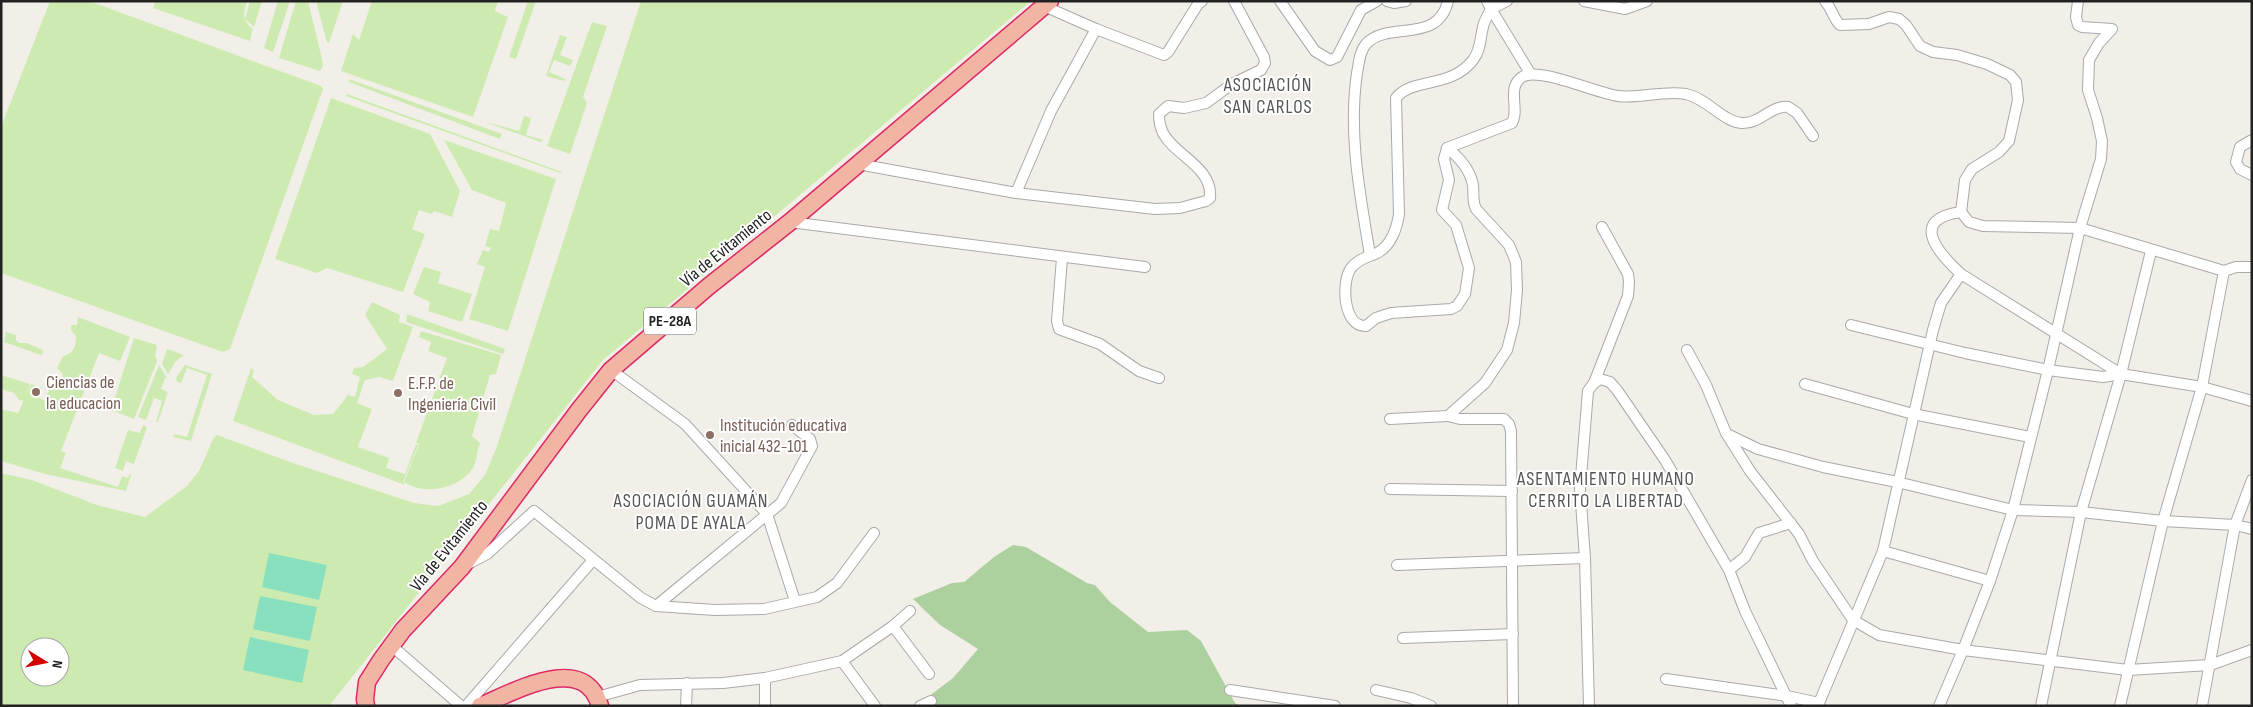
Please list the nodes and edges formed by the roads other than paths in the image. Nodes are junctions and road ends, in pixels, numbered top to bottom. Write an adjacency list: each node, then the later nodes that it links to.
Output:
1 (1202, 1): 15 (street)
2 (1234, 1): 22 (street)
3 (1280, 1): 4 (street)
4 (1377, 1)
5 (1387, 1): 6 (street)
6 (1406, 1)
7 (1448, 1): 28 (street)
8 (1507, 1): 14 (street)
9 (1584, 1): 10 (street)
10 (1647, 1)
11 (1826, 1): 23 (street)
12 (2078, 1): 26 (street)
13 (1047, 4): 15 (street); 20 (highway, Vía de Evitamiento / PE-28A)
14 (1489, 5): 16 (street); 28 (street)
15 (1096, 30): 22 (street)
16 (1530, 73): 17 (street); 19 (street)
17 (1813, 136)
18 (2252, 140): 21 (street)
19 (1447, 148): 28 (street); 47 (street)
20 (858, 164): 22 (street); 24 (highway, Vía de Evitamiento / PE-28A)
21 (2252, 175)
22 (1016, 193)
23 (1961, 212): 26 (street); 33 (street)
24 (790, 222): 29 (street); 38 (highway, Vía de Evitamiento / PE-28A)
25 (1602, 227): 42 (street)
26 (2080, 228): 27 (street); 35 (street)
27 (2151, 250): 32 (street); 40 (street)
28 (1370, 255)
29 (1062, 258): 31 (street); 41 (street)
30 (2252, 267): 32 (street)
31 (1145, 268)
32 (2224, 271): 44 (street)
33 (1960, 274): 35 (street); 36 (street)
34 (1851, 325): 36 (street)
35 (2056, 334): 39 (street); 40 (street)
36 (1930, 343): 39 (street); 46 (street)
37 (1687, 350): 50 (street)
38 (611, 370): 58 (street); 69 (highway, Vía de Evitamiento / PE-28A)
39 (2048, 370): 40 (street); 51 (street)
40 (2121, 374): 44 (street); 57 (street)
41 (1159, 378)
42 (1594, 383): 65 (street); 70 (street)
43 (1805, 384): 46 (street)
44 (2202, 387): 45 (street); 59 (street)
45 (2252, 401)
46 (1913, 414): 51 (street); 53 (street)
47 (1448, 416): 48 (street); 55 (street)
48 (1390, 419)
49 (792, 425): 58 (street)
50 (1726, 434): 53 (street); 60 (street)
51 (2030, 437): 56 (street)
52 (2252, 480): 61 (street)
53 (1897, 482): 56 (street); 64 (street)
54 (1390, 488): 55 (street)
55 (1512, 491): 67 (street)
56 (2013, 510): 57 (street); 71 (street)
57 (2081, 512): 59 (street); 83 (street)
58 (767, 514): 72 (street); 73 (street)
59 (2163, 522): 61 (street); 85 (street)
60 (1791, 523): 70 (street); 75 (street)
61 (2235, 525): 62 (street); 84 (street)
62 (2252, 529)
63 (874, 533): 72 (street)
64 (1883, 551): 71 (street); 75 (street)
65 (1585, 558): 67 (street); 107 (street)
66 (593, 560): 69 (street); 73 (street); 98 (street)
67 (1513, 562): 68 (street); 77 (street)
68 (1397, 565)
69 (462, 567): 79 (highway, Vía de Evitamiento / PE-28A)
70 (1729, 570): 94 (street)
71 (1990, 580): 80 (street)
72 (795, 601): 73 (street)
73 (656, 606)
74 (910, 611): 76 (street)
75 (1853, 620): 80 (street); 95 (street)
76 (893, 626): 82 (street); 86 (street)
77 (1513, 634): 78 (street); 106 (street)
78 (1403, 638)
79 (392, 646): 96 (highway, Vía de Evitamiento / PE-28A); 97 (street)
80 (1963, 650): 83 (street); 108 (street)
81 (2252, 650): 84 (street)
82 (842, 661): 87 (street); 102 (street)
83 (2049, 662): 85 (street); 109 (street)
84 (2210, 665): 85 (street); 111 (street)
85 (2128, 670): 110 (street)
86 (929, 674)
87 (765, 678): 89 (street); 101 (street)
88 (1666, 679): 94 (street)
89 (687, 682): 92 (street); 100 (street)
90 (1230, 690): 104 (street)
91 (1376, 690): 105 (street)
92 (598, 701): 99 (highway)
93 (931, 701): 103 (street)
94 (1789, 701): 95 (street)
95 (1824, 705)
96 (366, 706)
97 (461, 706)
98 (466, 706)
99 (480, 706)
100 (686, 706)
101 (765, 706)
102 (875, 706)
103 (920, 706)
104 (1335, 706)
105 (1430, 706)
106 (1513, 706)
107 (1589, 706)
108 (1939, 706)
109 (2041, 706)
110 (2120, 706)
111 (2202, 706)

